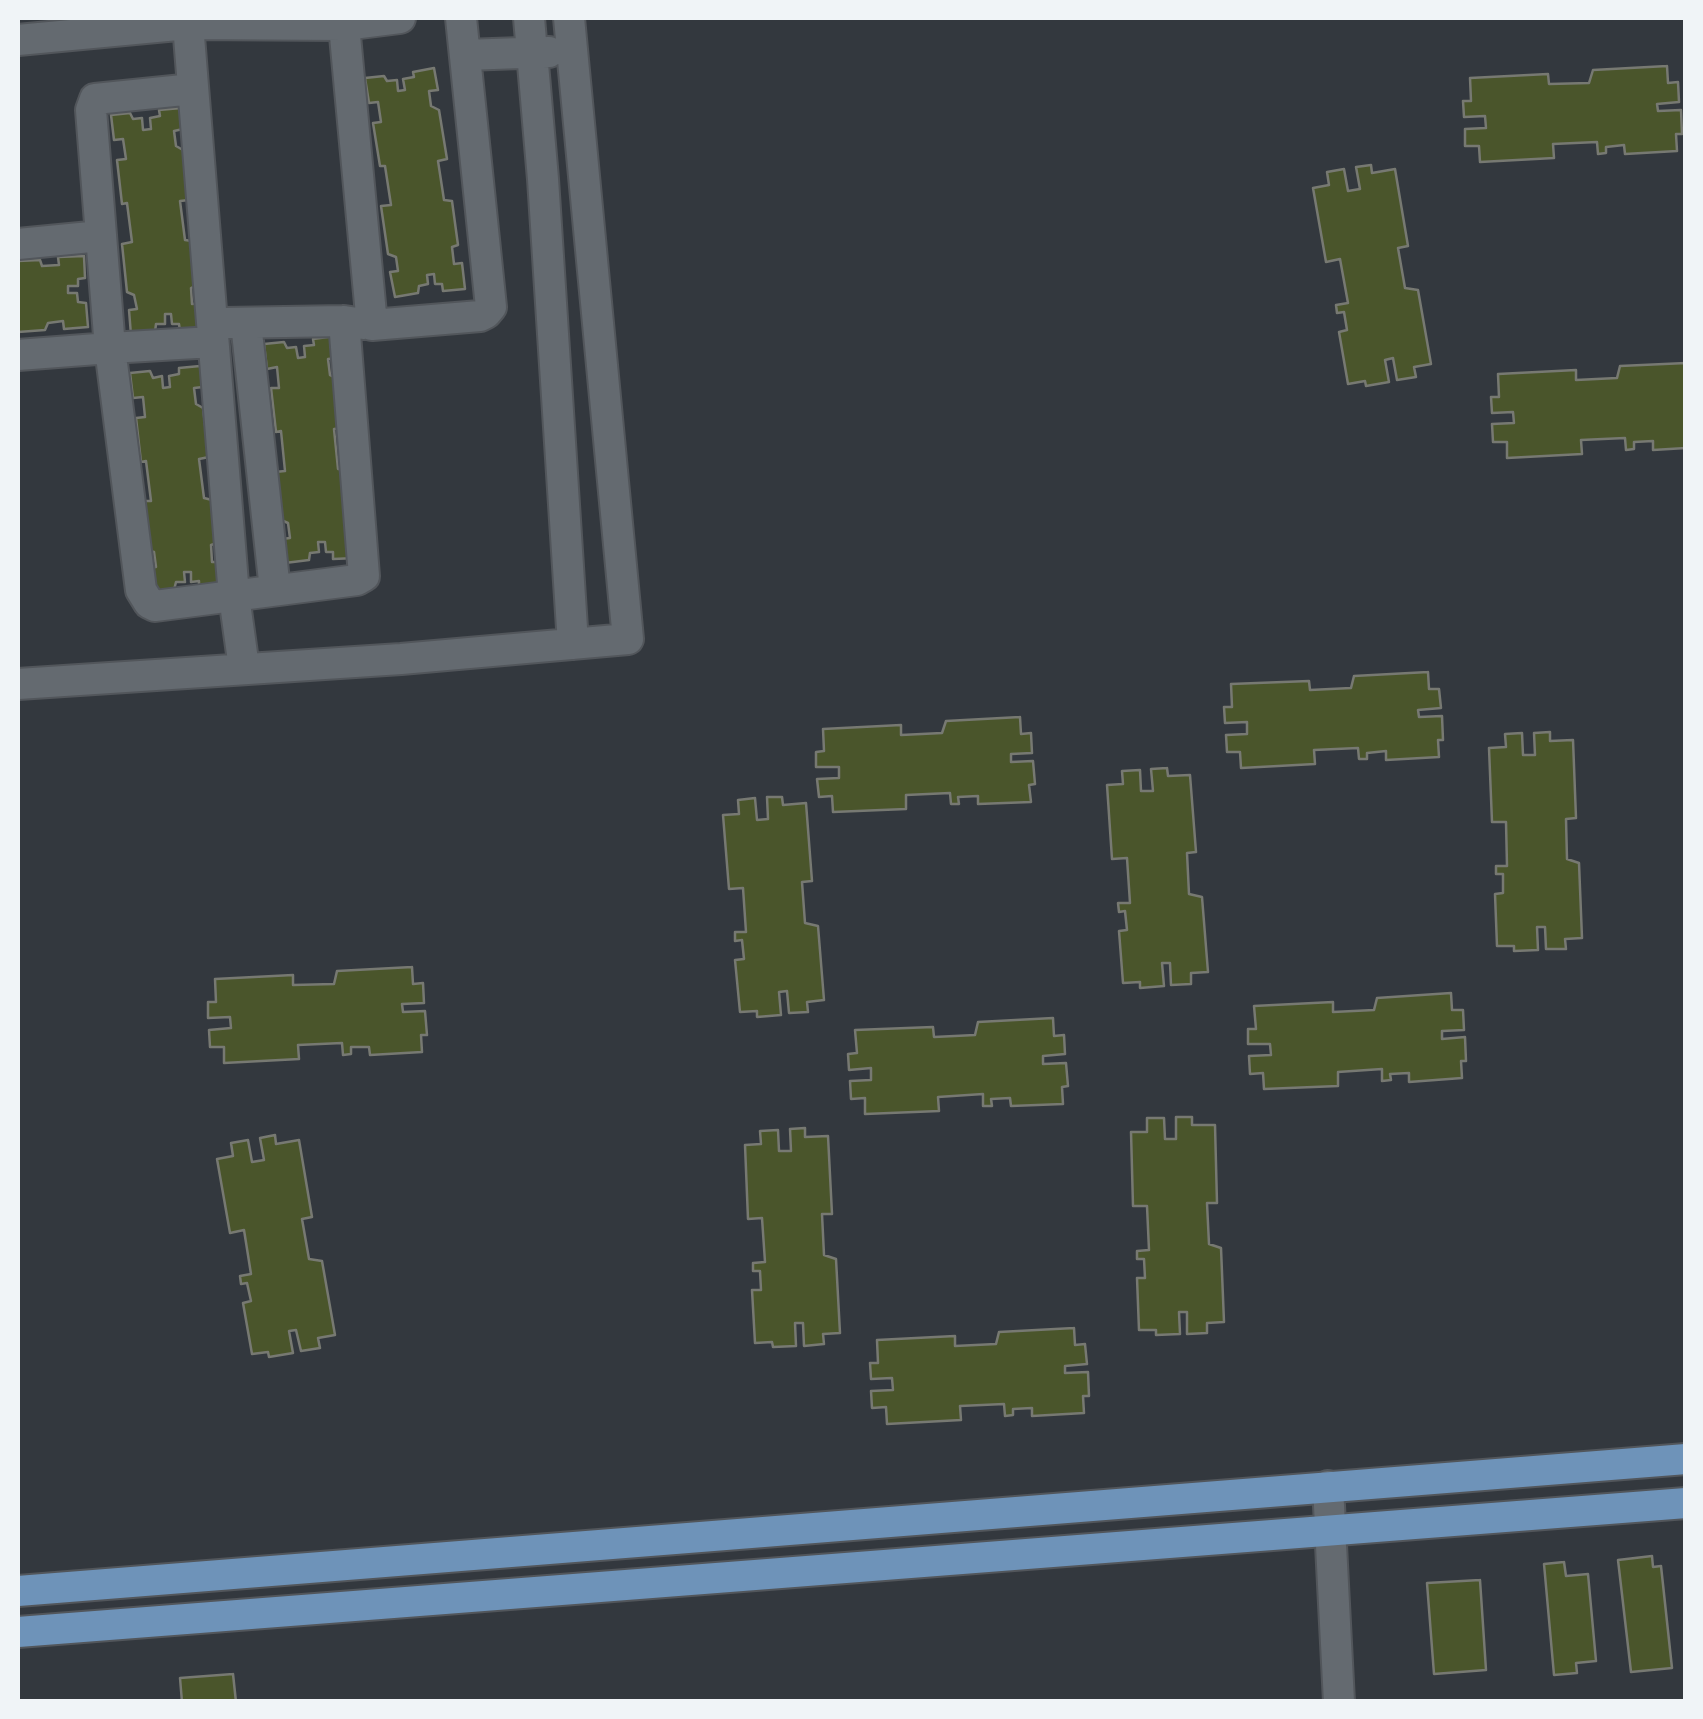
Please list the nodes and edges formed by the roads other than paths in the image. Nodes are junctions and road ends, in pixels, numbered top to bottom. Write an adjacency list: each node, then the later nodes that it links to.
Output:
1 (400, 18): 6 (street)
2 (461, 18): 10 (street)
3 (529, 18): 9 (street)
4 (569, 18): 8 (street)
5 (188, 24): 6 (street); 7 (street); 11 (street)
6 (344, 25): 15 (street)
7 (18, 40)
8 (572, 49): 9 (street); 21 (street)
9 (532, 53): 10 (street); 21 (street)
10 (465, 55): 15 (street)
11 (193, 89): 12 (street); 16 (street)
12 (101, 236): 13 (street); 17 (street)
13 (18, 244)
14 (246, 323): 15 (street); 16 (street); 19 (street)
15 (358, 323): 19 (street)
16 (212, 333): 17 (street); 20 (street)
17 (110, 348): 18 (street); 20 (street)
18 (18, 355)
19 (275, 590): 20 (street)
20 (234, 596): 22 (street)
21 (573, 644): 22 (street)
22 (244, 668): 23 (street)
23 (18, 684)
24 (1686, 1459): 25 (main road)
25 (1328, 1486): 27 (street); 28 (main road)
26 (1686, 1503): 27 (main road)
27 (1331, 1530): 29 (main road); 30 (street)
28 (18, 1591)
29 (18, 1632)
30 (1339, 1702)

